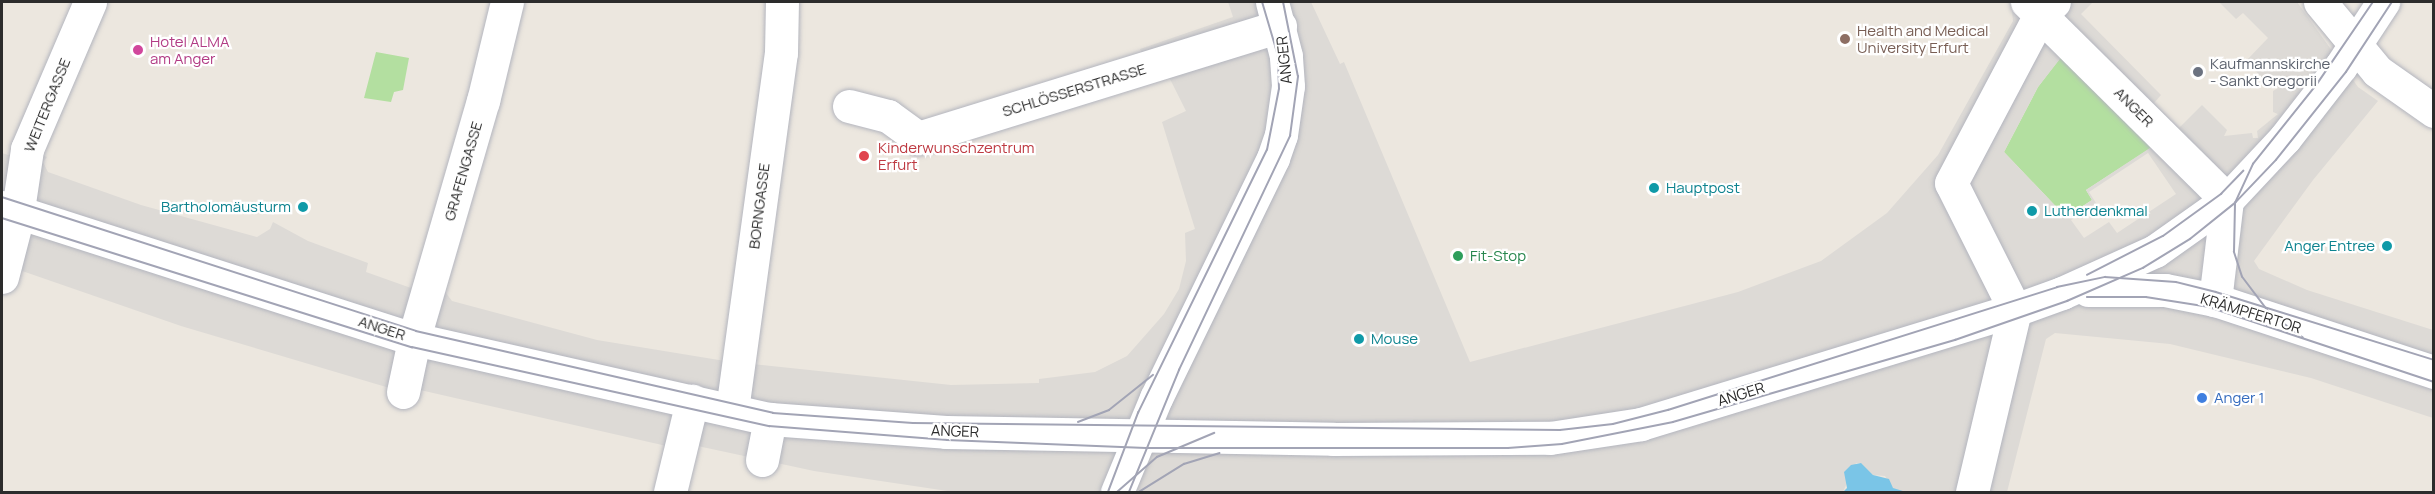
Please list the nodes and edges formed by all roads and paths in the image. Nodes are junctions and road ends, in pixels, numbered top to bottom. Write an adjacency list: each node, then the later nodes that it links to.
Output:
1 (90, 2): 12 (street, WEITERGASSE)
2 (507, 2): 17 (street, GRAFENGASSE)
3 (782, 2): 21 (street, BORNGASSE)
4 (2320, 2): 8 (street)
5 (2383, 2): 8 (street, ANGER)
6 (2040, 6): 11 (street, ANGER); 16 (street, ANGER)
7 (1276, 14): 9 (street, SCHLÖSSERSTRASSE); 23 (street, ANGER)
8 (2354, 45): 10 (street); 11 (street, ANGER)
9 (849, 106)
10 (2433, 111)
11 (2227, 200): 14 (street, ANGER); 15 (street)
12 (9, 210): 13 (street, WEITERGASSE); 17 (street, ANGER)
13 (2, 277)
14 (2062, 293): 15 (street, KRÄMPFERTOR); 16 (street, ANGER)
15 (2215, 300): 18 (street, KRÄMPFERTOR)
16 (2015, 310): 23 (street, ANGER); 27 (street)
17 (414, 339): 19 (street, GRAFENGASSE); 20 (street, ANGER)
18 (2433, 372)
19 (403, 392)
20 (692, 401): 21 (street, ANGER); 25 (street)
21 (732, 410): 22 (street, ANGER)
22 (770, 419): 23 (street, ANGER); 24 (street)
23 (1139, 436): 26 (street)
24 (762, 460)
25 (670, 492)
26 (1117, 492)
27 (1972, 492)

